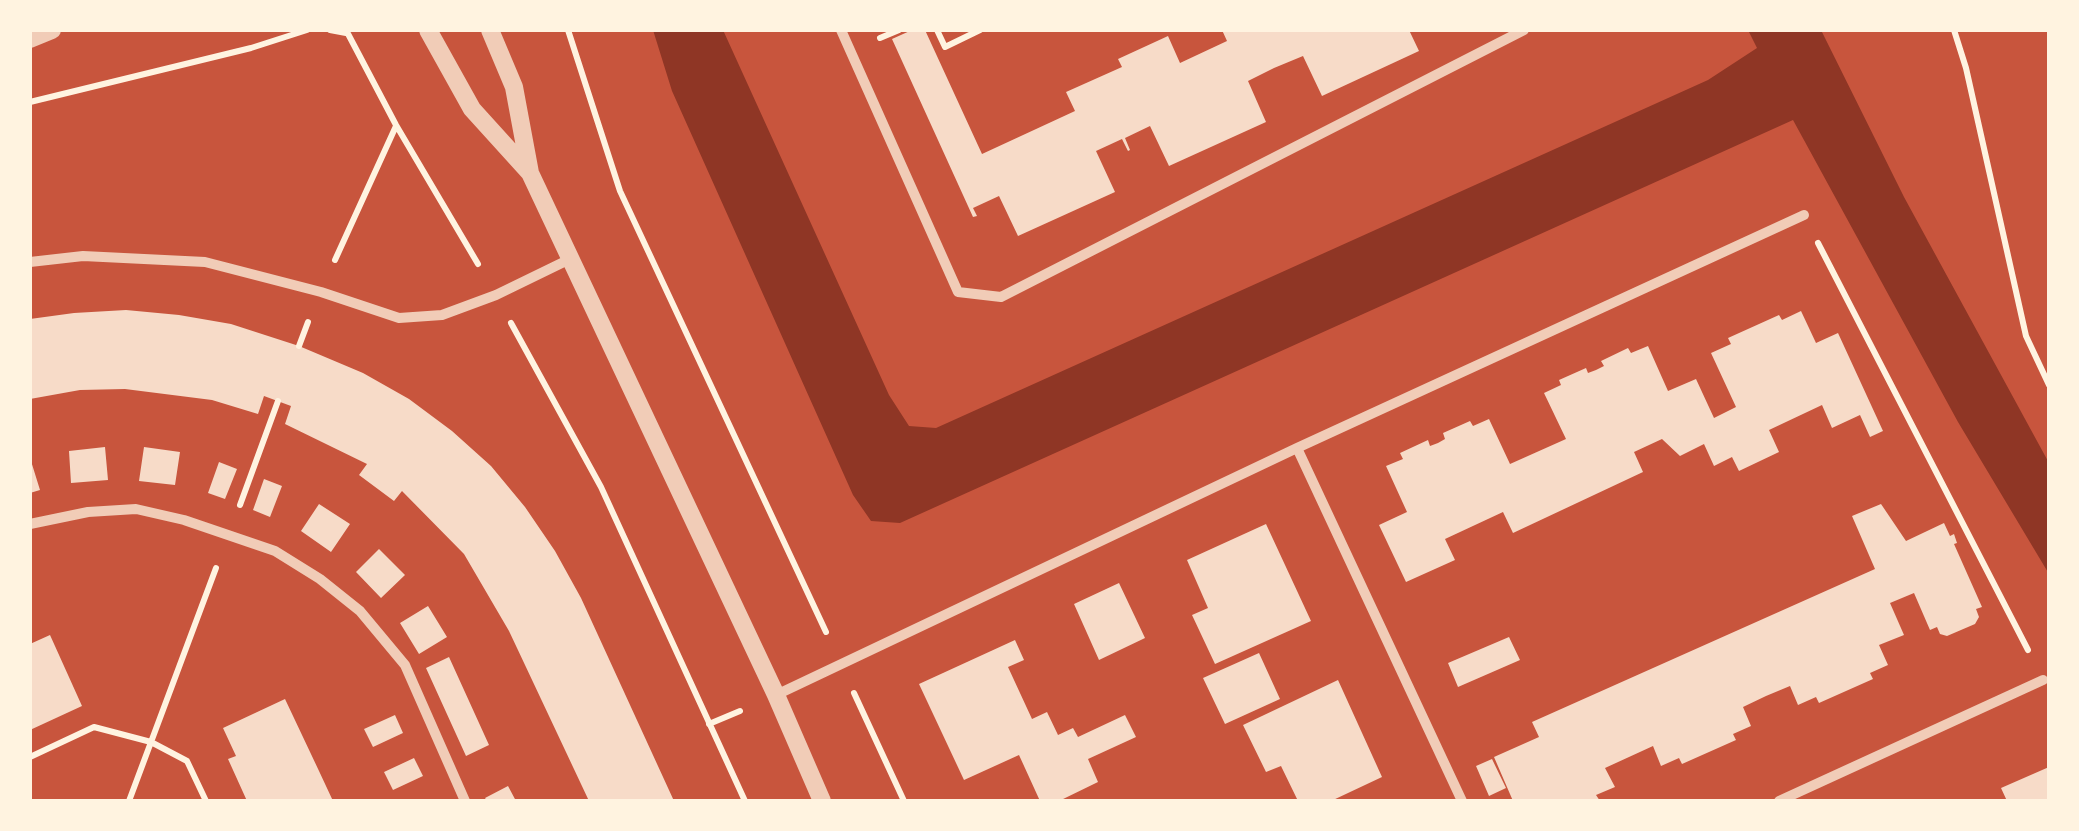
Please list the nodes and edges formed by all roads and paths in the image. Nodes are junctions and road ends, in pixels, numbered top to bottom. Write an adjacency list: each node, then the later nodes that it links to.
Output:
1 (52, 30): 13 (street)
2 (307, 30): 14 (path)
3 (330, 30): 12 (path)
4 (428, 30): 16 (street)
5 (490, 30): 16 (street)
6 (568, 30): 27 (path)
7 (841, 30): 10 (street)
8 (937, 30): 9 (path)
9 (980, 30)
10 (1524, 30)
11 (1954, 30): 22 (path)
12 (350, 31): 15 (path)
13 (30, 39)
14 (30, 102)
15 (396, 125): 20 (path); 21 (path)
16 (530, 173): 18 (street)
17 (1804, 215): 24 (street); 28 (path)
18 (570, 259): 21 (street); 29 (street)
19 (30, 262): 20 (street)
20 (321, 292): 21 (street)
21 (496, 295): 35 (path)
22 (2049, 386)
23 (278, 400): 26 (path)
24 (1297, 448): 27 (street); 38 (street)
25 (30, 524): 26 (street)
26 (229, 534): 30 (path); 34 (street)
27 (842, 666): 29 (street); 37 (path)
28 (2043, 680): 39 (street)
29 (776, 695): 36 (street)
30 (151, 742): 31 (path); 32 (path); 33 (path)
31 (30, 757)
32 (129, 801)
33 (206, 801)
34 (466, 801)
35 (745, 801)
36 (822, 801)
37 (904, 801)
38 (1462, 801)
39 (1779, 801)

